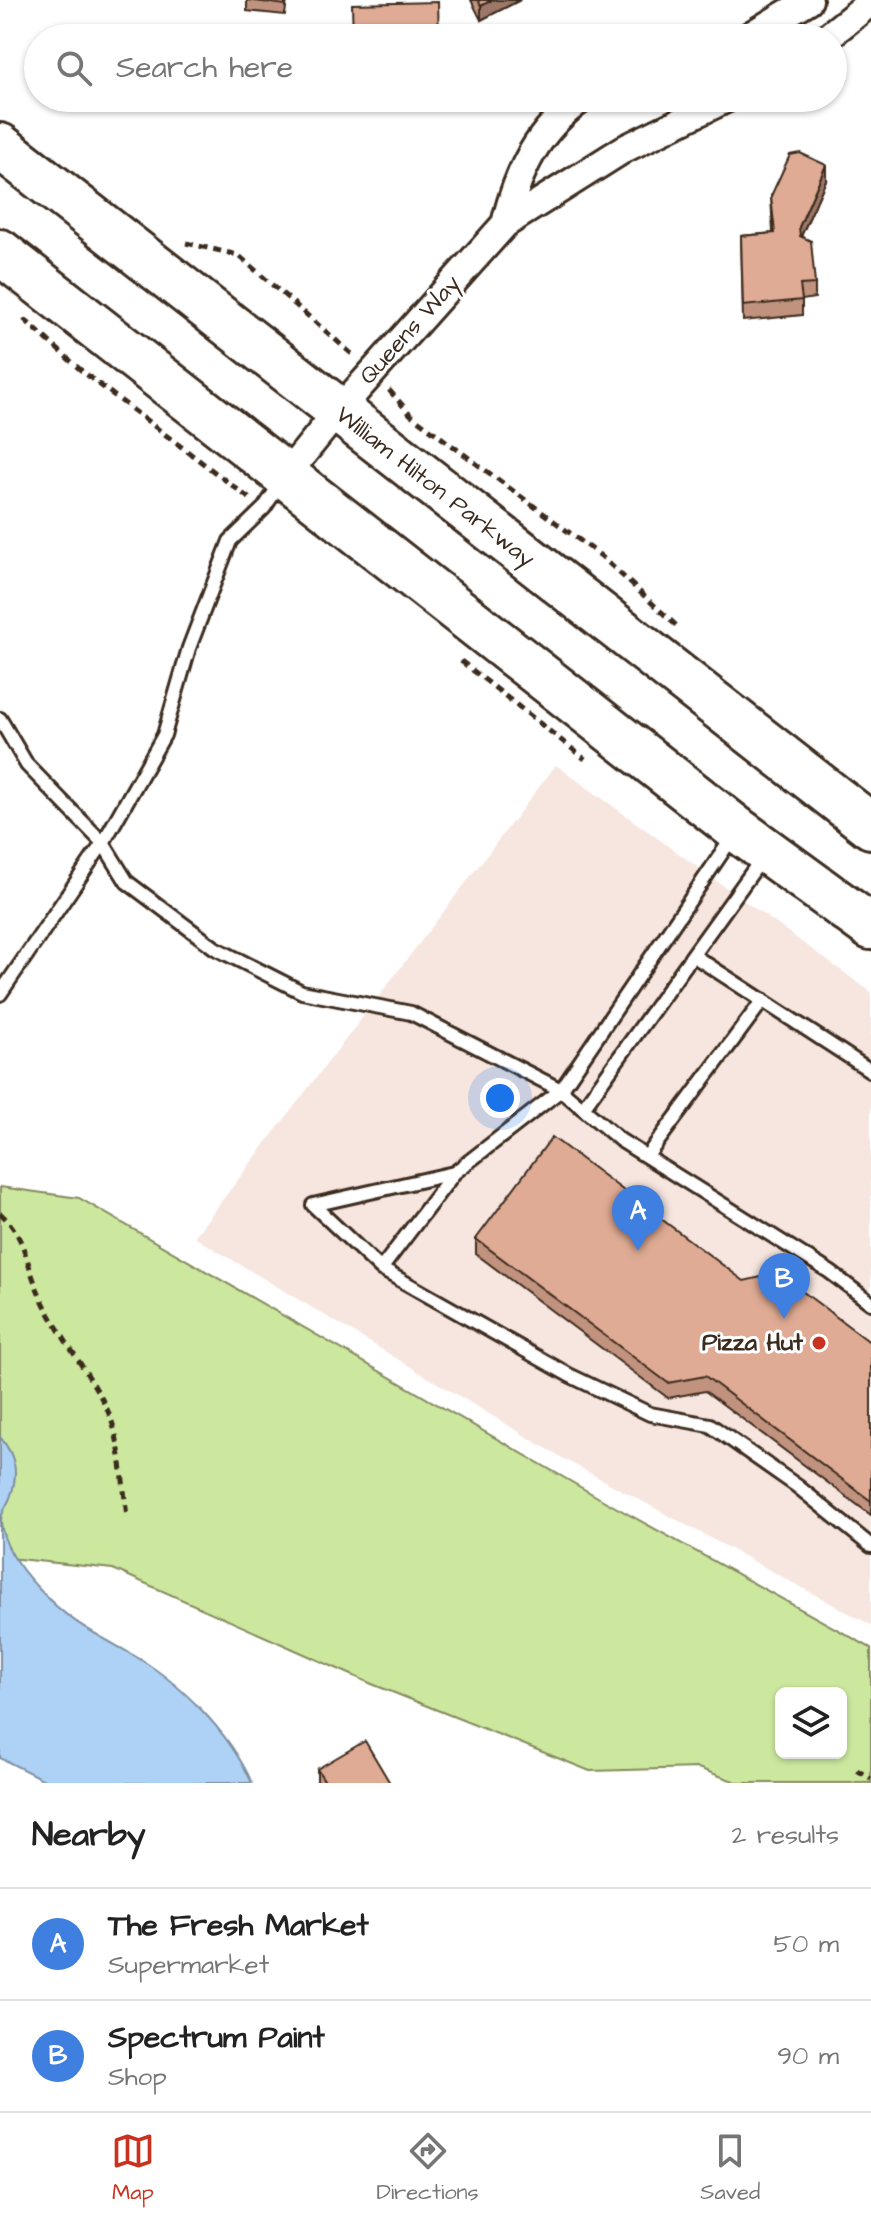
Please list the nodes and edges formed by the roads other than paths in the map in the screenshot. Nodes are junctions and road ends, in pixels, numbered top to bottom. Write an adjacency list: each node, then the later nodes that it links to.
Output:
1 (809, 0): 3 (street)
2 (871, 2): 4 (street)
3 (769, 24)
4 (844, 24)
5 (563, 112): 8 (street, Queens Way)
6 (699, 112): 8 (street, Queens Way)
7 (0, 146): 10 (highway, William Hilton Parkway)
8 (505, 224): 10 (street, Queens Way)
9 (0, 252): 11 (highway)
10 (338, 411): 11 (street, Queens Way); 14 (highway, William Hilton Parkway)
11 (286, 475): 15 (highway); 16 (lane)
12 (0, 719): 13 (lane)
13 (5, 733): 16 (lane)
14 (871, 826)
15 (753, 840): 17 (highway); 18 (lane); 22 (lane)
16 (103, 843): 19 (lane); 22 (lane)
17 (871, 927)
18 (694, 956): 20 (lane); 23 (lane)
19 (0, 994)
20 (763, 1000): 21 (lane); 24 (lane)
21 (871, 1071)
22 (561, 1090): 23 (lane); 25 (lane)
23 (583, 1108): 24 (lane)
24 (647, 1156): 27 (lane)
25 (454, 1173): 26 (lane); 26 (lane)
26 (381, 1269): 28 (lane)
27 (871, 1303)
28 (871, 1546)

